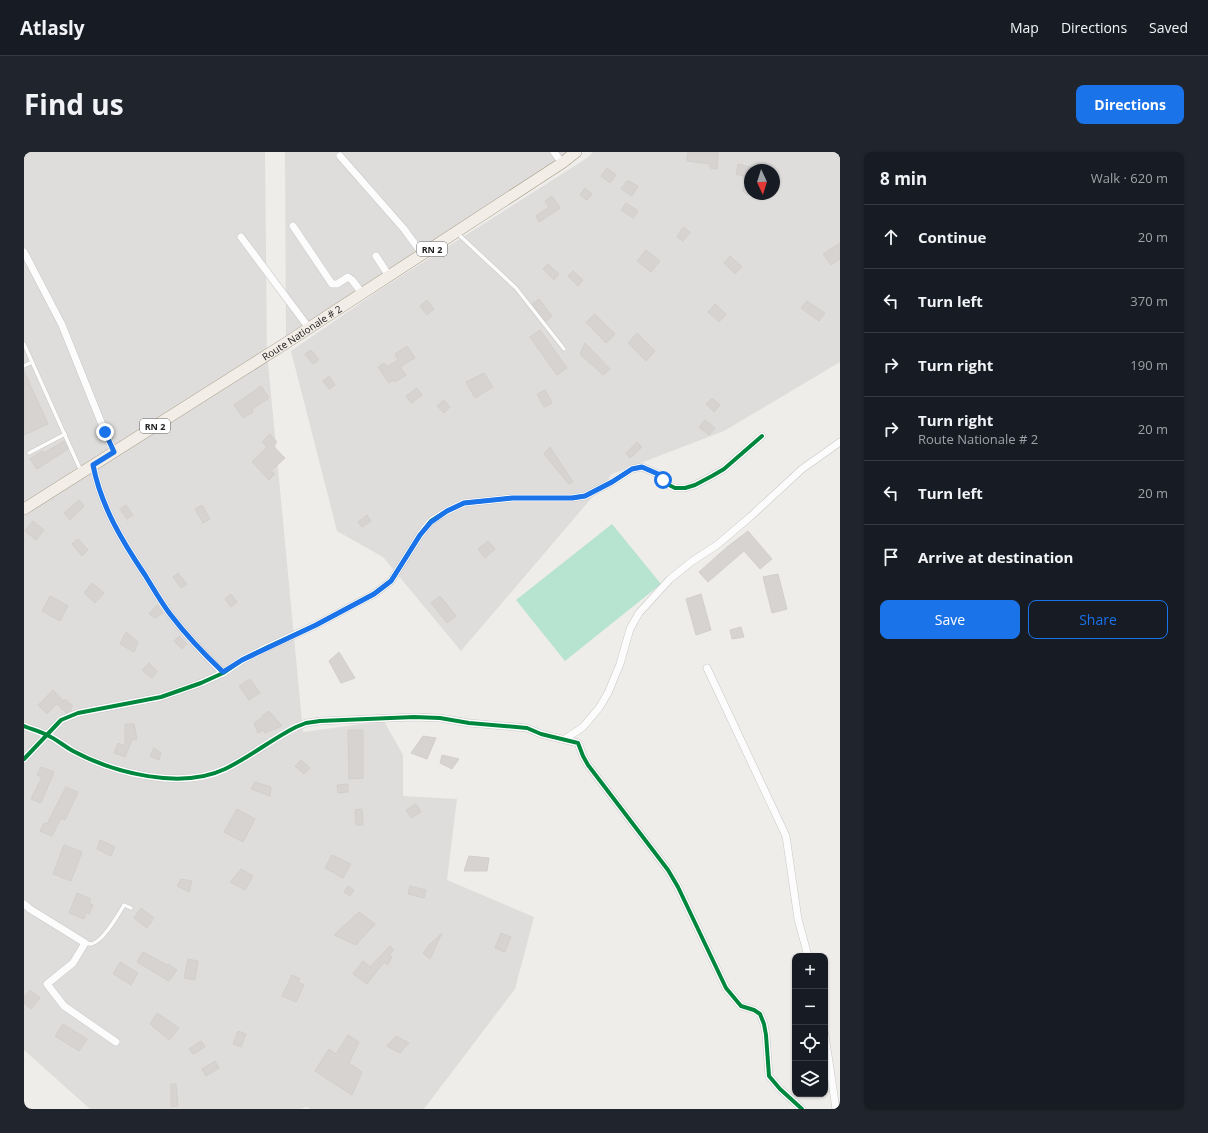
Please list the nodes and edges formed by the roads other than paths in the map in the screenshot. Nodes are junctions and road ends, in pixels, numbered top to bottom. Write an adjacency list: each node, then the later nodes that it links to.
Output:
1 (554, 152): 4 (street)
2 (576, 152): 4 (main road, Route Nationale # 2 / RN 2)
3 (340, 156): 9 (street)
4 (562, 163): 6 (main road, Route Nationale # 2 / RN 2)
5 (293, 226): 12 (street)
6 (456, 232): 9 (main road, Route Nationale # 2 / RN 2); 15 (lane)
7 (241, 237): 13 (street)
8 (24, 252): 21 (street)
9 (422, 254): 11 (main road, Route Nationale # 2 / RN 2)
10 (376, 256): 11 (street)
11 (389, 276): 12 (main road, Route Nationale # 2 / RN 2)
12 (362, 293): 13 (main road, Route Nationale # 2 / RN 2)
13 (309, 328): 21 (main road, Route Nationale # 2 / RN 2)
14 (24, 344): 16 (lane)
15 (564, 349)
16 (32, 362): 17 (lane); 18 (lane)
17 (24, 366)
18 (65, 434): 22 (lane); 24 (lane)
19 (762, 436): 27 (street)
20 (840, 442): 30 (street)
21 (114, 452): 23 (main road, Route Nationale # 2 / RN 2)
22 (29, 453)
23 (93, 465): 24 (main road, Route Nationale # 2 / RN 2); 27 (street)
24 (82, 473): 25 (main road, Route Nationale # 2 / RN 2)
25 (24, 509)
26 (707, 668): 35 (street)
27 (223, 672): 29 (street)
28 (24, 726): 29 (street)
29 (47, 735): 30 (street); 31 (street)
30 (564, 739): 38 (street)
31 (24, 759)
32 (24, 904): 34 (street)
33 (131, 908): 34 (lane)
34 (85, 943): 36 (street)
35 (807, 953)
36 (116, 1042)
37 (828, 1055): 39 (street)
38 (802, 1109)
39 (836, 1109)

